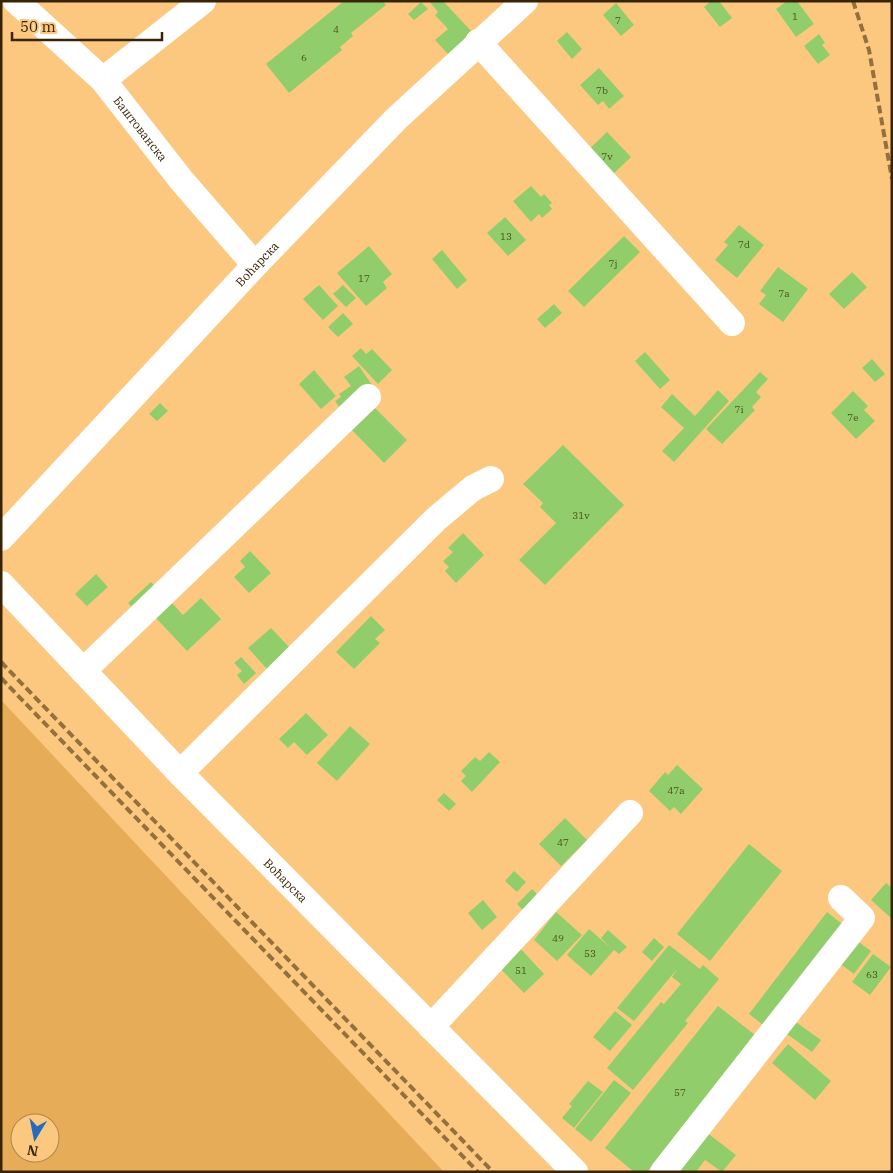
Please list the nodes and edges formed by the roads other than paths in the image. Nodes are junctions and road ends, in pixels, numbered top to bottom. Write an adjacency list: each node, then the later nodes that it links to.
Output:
1 (16, 1): 5 (street, Баштованска)
2 (203, 1): 5 (street)
3 (525, 1): 4 (street, Воћарска)
4 (478, 42): 6 (street, Воћарска); 7 (street)
5 (103, 80): 6 (street, Баштованска)
6 (255, 265): 10 (street, Воћарска)
7 (732, 323)
8 (368, 396): 12 (street)
9 (491, 479): 13 (street)
10 (1, 538)
11 (1, 584): 12 (street, Воћарска)
12 (83, 671): 13 (street, Воћарска)
13 (180, 773): 16 (street, Воћарска)
14 (630, 813): 16 (street)
15 (841, 898): 18 (street)
16 (432, 1027): 17 (street, Воћарска)
17 (575, 1172)
18 (663, 1172)

